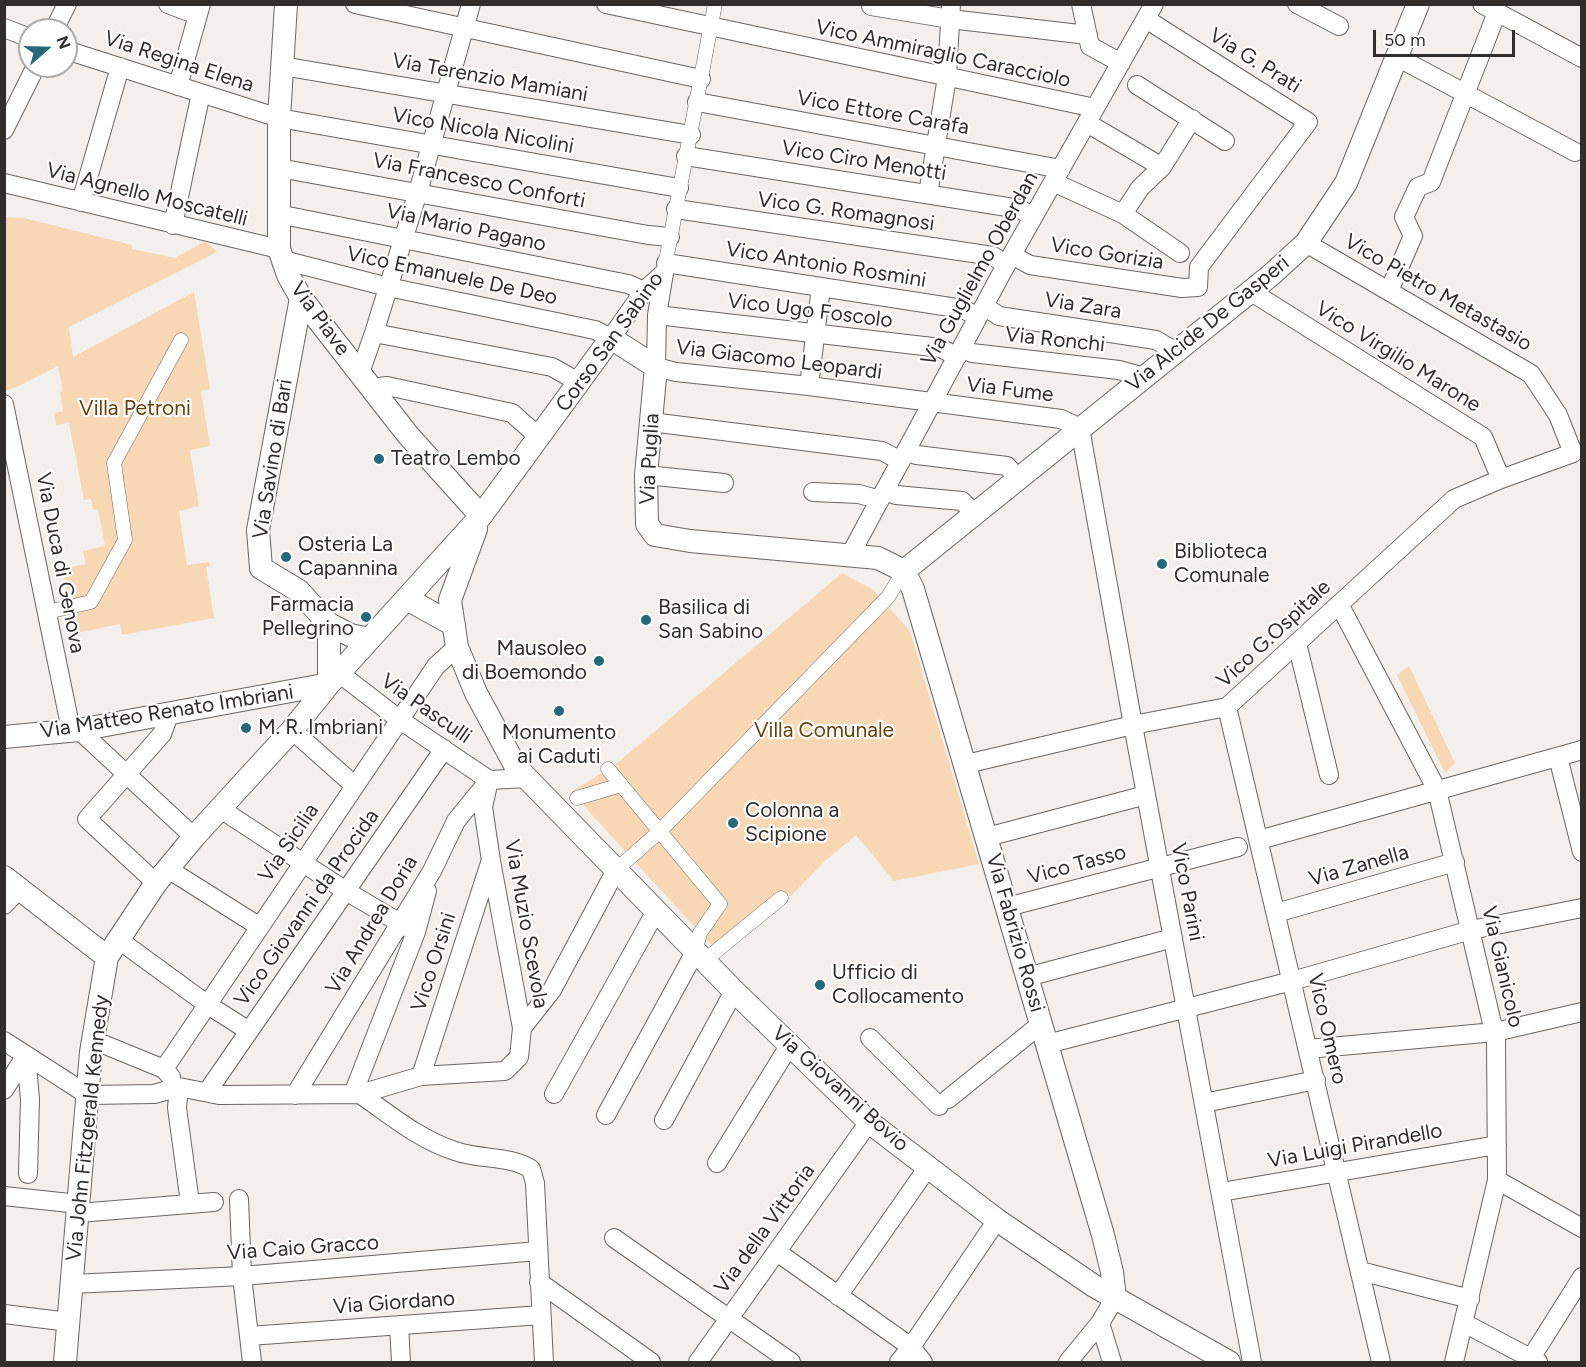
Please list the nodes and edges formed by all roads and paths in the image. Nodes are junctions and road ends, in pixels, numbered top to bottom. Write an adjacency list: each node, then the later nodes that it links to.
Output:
1 (67, 4): 16 (street)
2 (168, 4): 13 (street)
3 (286, 4): 25 (street, Via Piave)
4 (355, 4): 18 (street)
5 (471, 4): 18 (street)
6 (606, 4): 19 (street, Vico Ammiraglio Caracciolo)
7 (715, 4): 19 (street, Corso San Sabino)
8 (1081, 4): 20 (street)
9 (1297, 4): 17 (street)
10 (1418, 4): 22 (street, Via Alcide De Gasperi)
11 (871, 6): 14 (street)
12 (1490, 8): 23 (street); 34 (street)
13 (199, 10): 31 (street)
14 (951, 12): 20 (street); 27 (street)
15 (1150, 12): 24 (street, Via Guglielmo Oberdan); 68 (street, Via G. Prati)
16 (60, 18)
17 (1339, 26)
18 (464, 28): 29 (street); 33 (street)
19 (711, 28): 27 (street, Vico Ammiraglio Caracciolo); 29 (street, Corso San Sabino)
20 (1088, 35): 24 (street)
21 (78, 54): 26 (street, Via Regina Elena)
22 (1397, 57): 34 (street); 61 (street, Via Alcide De Gasperi)
23 (1581, 58)
24 (1121, 63): 36 (street, Via Guglielmo Oberdan)
25 (282, 66): 33 (street, Via Terenzio Mamiani); 37 (street, Via Piave)
26 (120, 67): 31 (street, Via Regina Elena); 53 (street)
27 (946, 77): 36 (street, Vico Ammiraglio Caracciolo); 43 (street)
28 (30, 78): 39 (street)
29 (701, 79): 35 (street, Corso San Sabino)
30 (1137, 85): 38 (street)
31 (178, 86): 32 (street, Via Regina Elena)
32 (201, 93): 37 (street, Via Regina Elena); 58 (street)
33 (446, 94): 40 (street, Via Terenzio Mamiani); 42 (street)
34 (1467, 94): 44 (street); 71 (street)
35 (697, 102): 40 (street, Corso San Sabino); 43 (street, Vico Ettore Carafa)
36 (1091, 116): 46 (street, Vico Ammiraglio Caracciolo); 48 (street, Via Guglielmo Oberdan)
37 (279, 118): 42 (street, Vico Nicola Nicolini); 47 (street, Via Piave)
38 (1192, 119): 41 (street); 46 (street)
39 (4, 130)
40 (691, 135): 45 (street, Corso San Sabino)
41 (1225, 141)
42 (431, 144): 50 (street, Vico Nicola Nicolini); 51 (street)
43 (935, 146): 48 (street, Vico Ettore Carafa); 52 (street)
44 (1575, 152)
45 (686, 156): 50 (street, Corso San Sabino); 52 (street, Vico Ciro Menotti)
46 (1162, 167): 56 (street)
47 (279, 168): 51 (street, Via Francesco Conforti); 55 (street, Via Piave)
48 (1057, 175): 56 (street, Vico Ettore Carafa); 57 (street, Via Guglielmo Oberdan)
49 (4, 183): 53 (street, Via Agnello Moscatelli)
50 (680, 188): 54 (street, Corso San Sabino)
51 (418, 192): 59 (street, Via Francesco Conforti); 60 (street)
52 (928, 194): 57 (street, Vico Ciro Menotti)
53 (81, 202): 58 (street, Via Agnello Moscatelli)
54 (676, 209): 59 (street, Corso San Sabino); 64 (street, Vico G. Romagnosi)
55 (278, 214): 60 (street, Via Mario Pagano); 63 (street, Via Piave)
56 (1123, 214): 62 (street, Vico Ettore Carafa)
57 (1033, 217): 64 (street, Via Guglielmo Oberdan)
58 (172, 225): 63 (street, Via Agnello Moscatelli)
59 (670, 237): 65 (street, Corso San Sabino)
60 (403, 238): 66 (street); 69 (street, Via Mario Pagano)
61 (1306, 243): 70 (street, Via Alcide De Gasperi); 71 (street, Vico Pietro Metastasio)
62 (1180, 253)
63 (281, 255): 66 (street, Vico Emanuele De Deo); 72 (street, Via Piave)
64 (1009, 260): 68 (street, Vico Gorizia); 73 (street, Via Guglielmo Oberdan)
65 (665, 268): 67 (street, Vico Antonio Rosmini); 69 (street, Corso San Sabino); 74 (street, Via Puglia)
66 (388, 287): 75 (street); 77 (street, Vico Emanuele De Deo)
67 (822, 287): 73 (street, Vico Antonio Rosmini); 76 (street)
68 (1198, 287)
69 (644, 291): 77 (street, Corso San Sabino)
70 (1250, 291): 80 (street, Via Alcide De Gasperi); 95 (street, Vico Virgilio Marone)
71 (1389, 291): 91 (street, Vico Pietro Metastasio)
72 (301, 298): 83 (street, Via Piave); 106 (street, Via Savino di Bari)
73 (981, 312): 79 (street, Via Guglielmo Oberdan); 80 (street, Via Zara)
74 (657, 315): 76 (street, Vico Ugo Foscolo); 81 (street, Via Puglia)
75 (374, 333): 83 (street); 84 (street)
76 (815, 335): 79 (street, Vico Ugo Foscolo); 85 (street)
77 (611, 338): 81 (street); 84 (street, Corso San Sabino)
78 (181, 340): 105 (street)
79 (959, 352): 82 (street, Via Ronchi); 86 (street, Via Guglielmo Oberdan)
80 (1176, 352): 82 (street, Via Alcide De Gasperi)
81 (656, 367): 85 (street, Via Giacomo Leopardi); 88 (street, Via Puglia)
82 (1144, 377): 89 (street, Via Alcide De Gasperi)
83 (366, 380): 90 (street); 100 (street, Via Piave)
84 (580, 382): 90 (street, Corso San Sabino)
85 (809, 386): 86 (street, Via Giacomo Leopardi)
86 (932, 403): 89 (street, Via Fume); 92 (street, Via Guglielmo Oberdan)
87 (4, 404): 105 (street, Via Duca di Genova)
88 (651, 422): 92 (street); 93 (street, Via Puglia)
89 (1080, 429): 94 (street, Via Alcide De Gasperi); 114 (street, Vico Parini)
90 (540, 438): 100 (street, Corso San Sabino)
91 (1573, 453): 95 (street, Vico G.Ospitale)
92 (903, 456): 94 (street); 98 (street, Via Guglielmo Oberdan)
93 (646, 475): 96 (street); 101 (street, Via Puglia)
94 (1018, 479): 99 (street, Via Alcide De Gasperi)
95 (1500, 479): 104 (street, Vico G.Ospitale)
96 (724, 483)
97 (813, 492): 98 (street)
98 (882, 496): 99 (street); 101 (street, Via Guglielmo Oberdan)
99 (975, 514): 102 (street, Via Alcide De Gasperi)
100 (481, 516): 103 (street, Via John Fitzgerald Kennedy); 107 (street)
101 (849, 557): 102 (street, Via Puglia)
102 (904, 571): 121 (street, Via Fabrizio Rossi); 133 (street)
103 (407, 599): 107 (street); 108 (street, Via John Fitzgerald Kennedy)
104 (1339, 604): 109 (street, Vico G.Ospitale); 129 (street, Via Gianicolo)
105 (46, 612): 115 (street, Via Duca di Genova)
106 (329, 624): 108 (street, Via Savino di Bari); 110 (street)
107 (456, 636): 113 (street, Via Sicilia); 125 (street, Via Giovanni Bovio)
108 (370, 639): 110 (street, Via John Fitzgerald Kennedy)
109 (1297, 643): 111 (street, Vico G.Ospitale); 124 (street)
110 (334, 679): 112 (street, Via Matteo Renato Imbriani); 113 (street, Via Pasculli); 116 (street, Via John Fitzgerald Kennedy)
111 (1227, 707): 114 (street, Vico G.Ospitale); 136 (street, Vico Omero)
112 (170, 712): 115 (street, Via Matteo Renato Imbriani); 123 (street)
113 (400, 720): 118 (street, Via Pasculli); 128 (street, Via Sicilia)
114 (1133, 725): 121 (street, Vico G.Ospitale); 130 (street, Vico Parini)
115 (75, 730): 117 (street, Via Matteo Renato Imbriani); 123 (street)
116 (292, 730): 128 (street); 132 (street, Via John Fitzgerald Kennedy)
117 (4, 737)
118 (444, 749): 126 (street, Via Pasculli); 147 (street, Vico Giovanni da Procida)
119 (1581, 750): 120 (street)
120 (1558, 757): 129 (street); 138 (street)
121 (966, 764): 135 (street, Via Fabrizio Rossi)
122 (608, 769): 127 (street)
123 (127, 774): 134 (street); 145 (street)
124 (1329, 775)
125 (527, 778): 126 (street); 143 (street, Via Giovanni Bovio)
126 (489, 780): 139 (street, Via Muzio Scevola); 144 (street, Via Andrea Doria)
127 (621, 785): 131 (street); 133 (street)
128 (355, 786): 140 (street, Via Sicilia)
129 (1437, 790): 136 (street); 141 (street, Via Gianicolo)
130 (1146, 795): 135 (street); 142 (street, Vico Parini)
131 (577, 798)
132 (219, 808): 134 (street, Via John Fitzgerald Kennedy); 140 (street)
133 (659, 832): 143 (street); 159 (street)
134 (194, 837): 145 (street, Via John Fitzgerald Kennedy)
135 (987, 837): 149 (street, Via Fabrizio Rossi)
136 (1258, 840): 152 (street, Vico Omero)
137 (1238, 847): 142 (street, Vico Tasso)
138 (1581, 852)
139 (491, 861): 166 (street, Via Muzio Scevola); 177 (street, Vico Orsini)
140 (303, 862): 147 (street); 154 (street, Via Sicilia)
141 (1455, 862): 152 (street, Via Zanella); 155 (street, Via Gianicolo)
142 (1159, 866): 149 (street, Vico Tasso); 157 (street, Vico Parini)
143 (616, 870): 151 (street, Via Giovanni Bovio); 166 (street)
144 (432, 871): 153 (street, Via Andrea Doria); 156 (street)
145 (162, 876): 154 (street); 158 (street, Via John Fitzgerald Kennedy)
146 (9, 890): 158 (street)
147 (346, 891): 153 (street); 167 (street, Vico Giovanni da Procida)
148 (781, 898): 159 (street)
149 (1007, 907): 160 (street, Via Fabrizio Rossi)
150 (1581, 908): 155 (street)
151 (656, 911): 159 (street, Via Giovanni Bovio); 183 (street)
152 (1276, 913): 161 (street, Vico Omero)
153 (399, 924): 156 (street); 185 (street, Via Andrea Doria)
154 (260, 927): 163 (street, Via Sicilia)
155 (1471, 930): 161 (street); 168 (street, Via Gianicolo)
156 (416, 932): 182 (street)
157 (1173, 939): 160 (street); 164 (street, Vico Parini)
158 (113, 948): 163 (street); 171 (street, Via John Fitzgerald Kennedy)
159 (700, 956): 162 (street, Via Giovanni Bovio); 187 (street)
160 (1028, 977): 169 (street, Via Fabrizio Rossi)
161 (1292, 981): 164 (street); 174 (street, Vico Omero)
162 (734, 991): 173 (street, Via Giovanni Bovio); 188 (street)
163 (208, 1005): 167 (street); 176 (street, Via Sicilia)
164 (1186, 1008): 169 (street); 186 (street, Vico Parini)
165 (1581, 1012): 168 (street)
166 (522, 1028): 177 (street, Via Muzio Scevola)
167 (249, 1031): 181 (street, Vico Giovanni da Procida)
168 (1495, 1032): 174 (street); 190 (street, Via Gianicolo)
169 (1044, 1034): 170 (street); 213 (street, Via Fabrizio Rossi)
170 (870, 1038)
171 (93, 1040): 176 (street); 184 (street, Via John Fitzgerald Kennedy)
172 (4, 1041): 175 (street)
173 (789, 1046): 189 (street, Via Giovanni Bovio); 191 (street)
174 (1308, 1049): 178 (street, Vico Omero)
175 (26, 1055): 180 (street); 184 (street); 194 (street)
176 (164, 1068): 179 (street)
177 (420, 1076): 182 (street)
178 (1316, 1080): 186 (street); 193 (street, Vico Omero)
179 (179, 1087): 181 (street); 184 (street); 200 (street)
180 (4, 1090)
181 (207, 1092): 185 (street)
182 (356, 1094): 185 (street); 205 (street)
183 (554, 1094)
184 (88, 1095): 201 (street, Via John Fitzgerald Kennedy)
185 (295, 1095)
186 (1204, 1104): 196 (street, Vico Parini)
187 (606, 1115)
188 (664, 1120)
189 (869, 1122): 192 (street, Via Giovanni Bovio); 206 (street, Via della Vittoria)
190 (1497, 1145): 193 (street, Via Luigi Pirandello); 195 (street, Via Gianicolo)
191 (717, 1163)
192 (928, 1167): 202 (street, Via Giovanni Bovio); 212 (street)
193 (1337, 1172): 196 (street, Via Luigi Pirandello); 207 (street, Vico Omero)
194 (28, 1174)
195 (1497, 1180): 203 (street); 214 (street, Via Gianicolo)
196 (1221, 1192): 237 (street, Vico Parini)
197 (4, 1196): 201 (street)
198 (238, 1199): 208 (street)
199 (214, 1202): 200 (street)
200 (190, 1203): 201 (street)
201 (79, 1208): 211 (street, Via John Fitzgerald Kennedy)
202 (997, 1220): 213 (street, Via Giovanni Bovio); 223 (street)
203 (1581, 1228)
204 (614, 1238): 217 (street)
205 (538, 1251): 208 (street, Via Caio Gracco); 210 (street)
206 (777, 1252): 212 (street); 217 (street, Via della Vittoria)
207 (1360, 1270): 214 (street); 238 (street, Vico Omero)
208 (242, 1276): 211 (street, Via Caio Gracco); 222 (street)
209 (1581, 1277): 224 (street)
210 (539, 1282): 216 (street); 229 (street)
211 (72, 1284): 218 (street, Via John Fitzgerald Kennedy)
212 (838, 1296): 223 (street)
213 (1115, 1298): 219 (street); 236 (street, Via Giovanni Bovio)
214 (1470, 1299): 220 (street, Via Gianicolo)
215 (4, 1314): 218 (street)
216 (541, 1315): 221 (street, Via Giordano); 228 (street)
217 (729, 1318): 230 (street, Via della Vittoria); 231 (street)
218 (69, 1322): 225 (street, Via John Fitzgerald Kennedy)
219 (1100, 1323): 234 (street); 235 (street)
220 (1464, 1323): 224 (street); 239 (street, Via Gianicolo)
221 (399, 1325): 222 (street, Via Giordano); 227 (street)
222 (249, 1336): 226 (street)
223 (911, 1347): 232 (street); 233 (street)
224 (1535, 1360)
225 (65, 1362)
226 (252, 1362)
227 (401, 1362)
228 (544, 1362)
229 (651, 1362)
230 (698, 1362)
231 (790, 1362)
232 (899, 1362)
233 (923, 1362)
234 (1068, 1362)
235 (1112, 1362)
236 (1229, 1362)
237 (1252, 1362)
238 (1381, 1362)
239 (1454, 1362)

